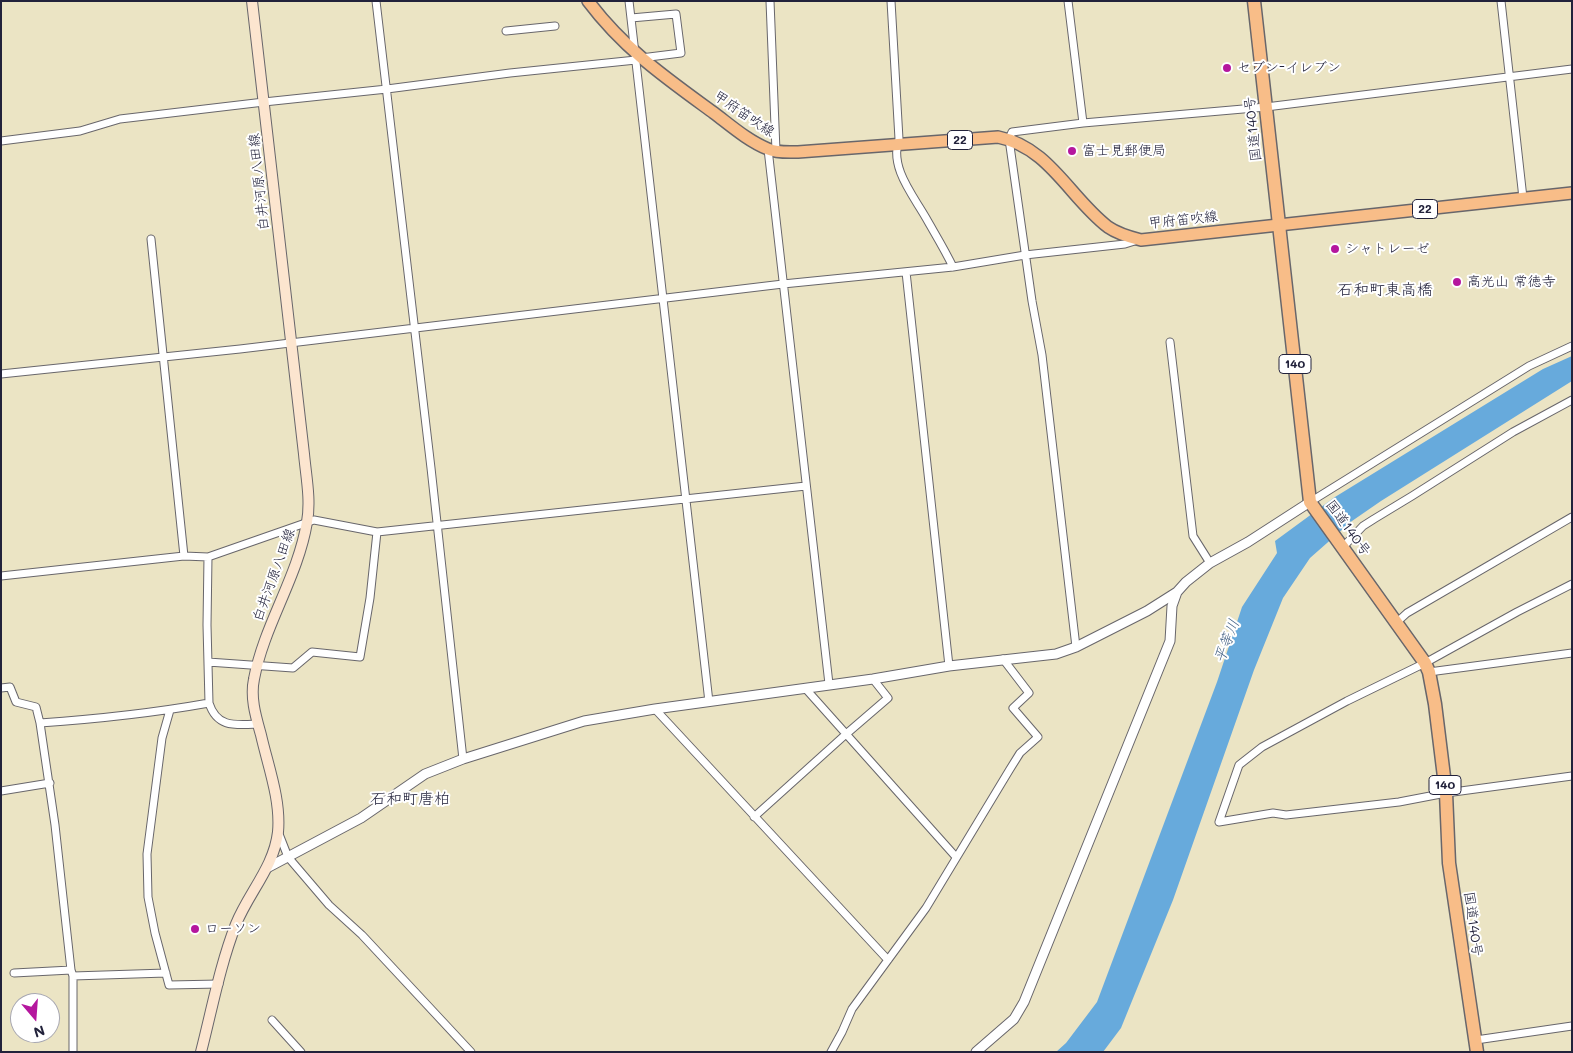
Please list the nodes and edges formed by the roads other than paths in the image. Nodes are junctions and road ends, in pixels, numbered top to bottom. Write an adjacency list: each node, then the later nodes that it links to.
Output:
1 (252, 1): 17 (main road, 白井河原八田線)
2 (376, 1): 16 (street)
3 (588, 1): 13 (main road, 甲府笛吹線)
4 (630, 1): 10 (street)
5 (770, 1): 23 (street)
6 (891, 1): 22 (street)
7 (1068, 1): 19 (street)
8 (1254, 1): 18 (highway, 国道140号 / 140)
9 (1500, 1): 15 (street)
10 (631, 18): 13 (street); 13 (street)
11 (556, 26): 12 (street)
12 (506, 31)
13 (637, 58): 16 (street); 23 (main road, 甲府笛吹線); 33 (street)
14 (1572, 69): 15 (street)
15 (1509, 76): 18 (street); 25 (street)
16 (387, 89): 17 (street); 34 (street)
17 (264, 102): 21 (street); 35 (main road, 白井河原八田線)
18 (1266, 107): 19 (street); 26 (highway, 国道140号 / 140)
19 (1083, 123): 20 (street)
20 (1009, 139): 22 (main road, 甲府笛吹線 / 22); 28 (main road, 甲府笛吹線 / 22); 29 (street)
21 (1, 141)
22 (896, 145): 23 (main road, 甲府笛吹線 / 22); 30 (street)
23 (772, 150): 32 (street)
24 (1572, 193): 25 (main road, 甲府笛吹線 / 22)
25 (1523, 198): 26 (main road, 甲府笛吹線 / 22)
26 (1279, 225): 28 (main road, 甲府笛吹線 / 22); 43 (highway, 国道140号 / 140)
27 (151, 239): 38 (street)
28 (1141, 240): 29 (street)
29 (1025, 255): 30 (street); 56 (street)
30 (953, 267): 31 (street)
31 (906, 272): 32 (street); 61 (street)
32 (783, 284): 33 (street); 41 (street)
33 (663, 299): 34 (street); 42 (street)
34 (414, 328): 35 (street); 46 (street)
35 (291, 342): 38 (street); 45 (main road, 白井河原八田線)
36 (1170, 342): 51 (street)
37 (1572, 346): 43 (street)
38 (163, 356): 39 (street); 49 (street)
39 (1, 374)
40 (1572, 400): 48 (street)
41 (806, 486): 42 (street); 64 (street)
42 (685, 499): 46 (street); 68 (street)
43 (1312, 504): 48 (highway, 国道140号 / 140); 51 (street)
44 (1572, 517): 55 (street)
45 (307, 523): 47 (street); 50 (street); 60 (main road, 白井河原八田線)
46 (438, 526): 47 (street); 74 (street)
47 (377, 532): 60 (street)
48 (1343, 546): 55 (highway, 国道140号 / 140)
49 (184, 556): 50 (street); 52 (street)
50 (208, 557): 59 (street)
51 (1210, 563): 54 (street)
52 (1, 576)
53 (1572, 584): 62 (street)
54 (1177, 592): 56 (street); 97 (street)
55 (1396, 623): 62 (highway, 国道140号 / 140)
56 (1076, 646): 58 (street)
57 (1572, 653): 62 (street)
58 (1004, 660): 61 (street); 82 (street)
59 (208, 662): 60 (street); 67 (street)
60 (257, 665): 72 (main road, 白井河原八田線)
61 (950, 666): 63 (street)
62 (1427, 668): 78 (highway, 国道140号 / 140); 78 (street)
63 (873, 679): 64 (street); 73 (street)
64 (829, 684): 66 (street)
65 (1, 688): 71 (street)
66 (804, 688): 68 (street); 73 (street)
67 (209, 702): 70 (street); 72 (street)
68 (709, 702): 69 (street)
69 (655, 709): 74 (street); 79 (street)
70 (170, 710): 71 (street); 87 (street)
71 (40, 722): 76 (street)
72 (258, 724): 80 (main road, 白井河原八田線)
73 (845, 734): 79 (street); 82 (street)
74 (463, 759): 81 (street)
75 (1572, 776): 78 (street)
76 (50, 783): 77 (street); 86 (street)
77 (1, 791)
78 (1446, 793): 91 (highway, 国道140号 / 140)
79 (754, 817): 84 (street)
80 (278, 833): 81 (street); 83 (main road, 白井河原八田線)
81 (288, 857): 83 (street); 95 (street)
82 (956, 857): 84 (street)
83 (267, 868): 88 (main road, 白井河原八田線)
84 (888, 960): 96 (street)
85 (14, 973): 86 (street)
86 (72, 973): 87 (street); 92 (street)
87 (166, 973): 88 (street)
88 (219, 984): 93 (main road, 白井河原八田線)
89 (272, 1020): 94 (street)
90 (1572, 1026): 91 (street)
91 (1476, 1046)
92 (73, 1052)
93 (201, 1052)
94 (301, 1052)
95 (471, 1052)
96 (831, 1052)
97 (976, 1052)

